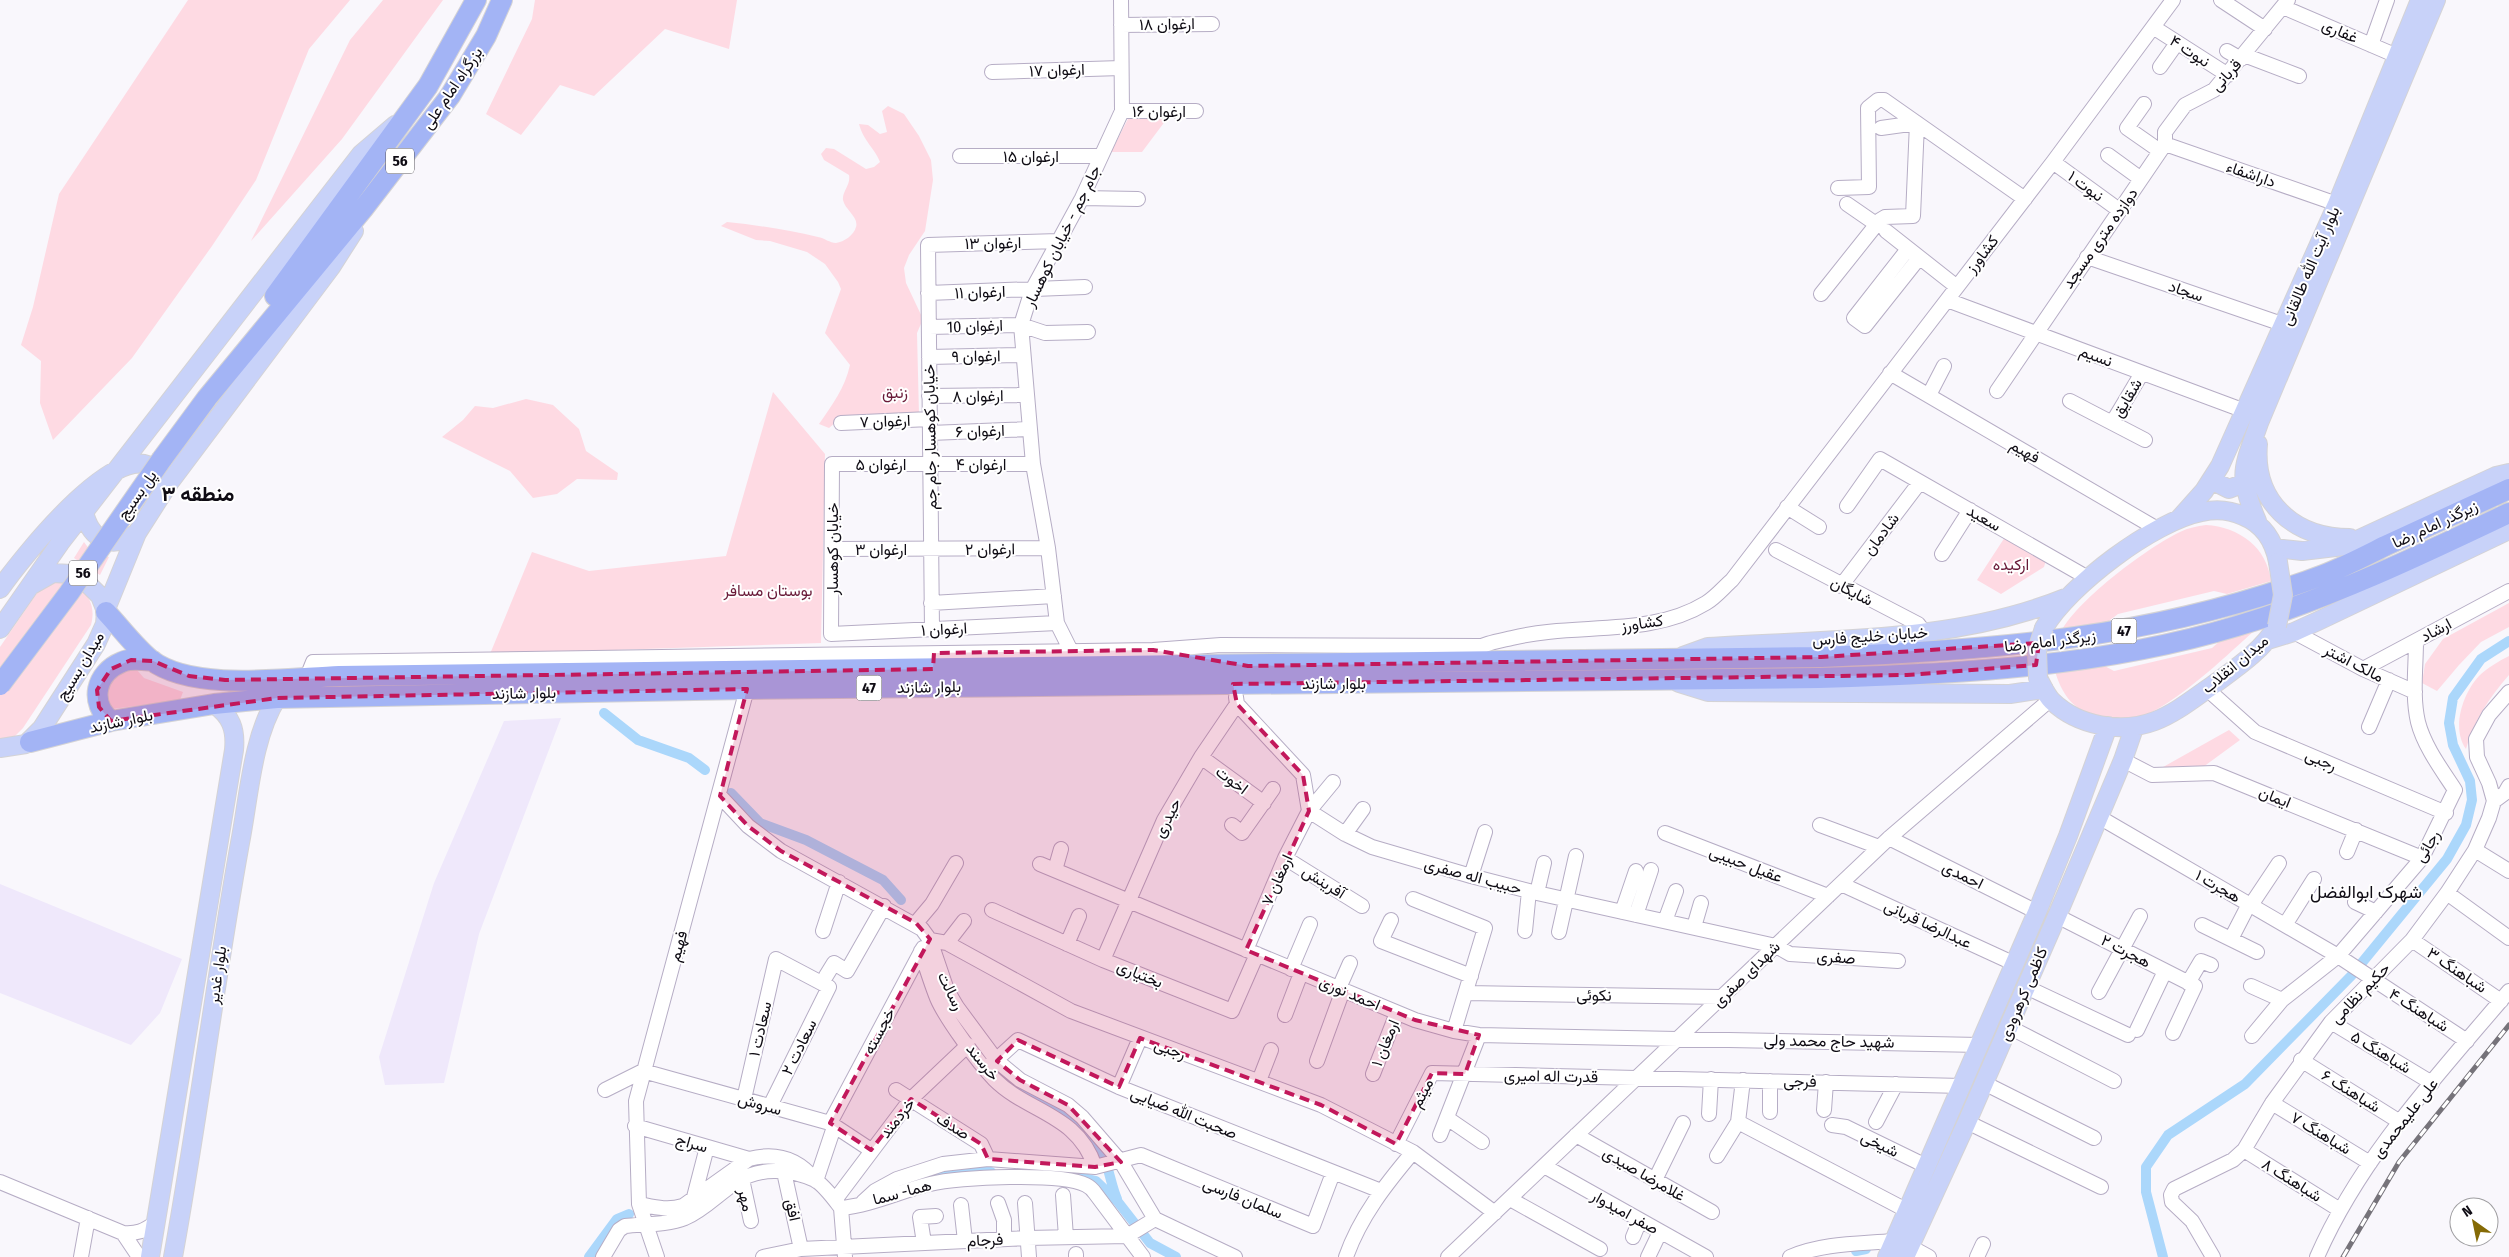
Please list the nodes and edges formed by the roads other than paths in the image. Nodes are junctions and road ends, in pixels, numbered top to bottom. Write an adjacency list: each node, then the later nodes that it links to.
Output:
1 (476, 0): 27 (highway, بزرگراه امام علی / 56)
2 (502, 0): 42 (highway, بزرگراه امام علی / 56)
3 (1121, 0): 10 (street, جام جم - خیابان کوهسار)
4 (2173, 0): 12 (street, کشاورز)
5 (2221, 0): 13 (street)
6 (2387, 0): 15 (street)
7 (2420, 0): 17 (main road, بلوار آیت الله طالقانی)
8 (2436, 0): 74 (main road, بلوار آیت الله طالقانی)
9 (2286, 3): 13 (street, قربانی); 15 (street, غفاری)
10 (1121, 24): 11 (street, ارغوان ۱۸); 20 (street, جام جم - خیابان کوهسار)
11 (1212, 24)
12 (2153, 27): 14 (street, نبوت ۴); 34 (street, کشاورز)
13 (2265, 29): 18 (street, قربانی)
14 (2177, 43): 19 (street); 22 (street, نبوت ۴)
15 (2372, 45): 17 (street, غفاری)
16 (2226, 50): 18 (street)
17 (2397, 56): 41 (main road, بلوار آیت الله طالقانی)
18 (2242, 57): 22 (street, قربانی); 23 (street)
19 (2160, 67)
20 (1121, 68): 21 (street, ارغوان ۱۷); 25 (street, جام جم - خیابان کوهسار)
21 (992, 72)
22 (2228, 75): 30 (street, قربانی)
23 (2299, 76)
24 (2144, 104): 30 (street, داراشفاء)
25 (1122, 111): 26 (street, ارغوان ۱۶); 33 (street, جام جم - خیابان کوهسار)
26 (1196, 111)
27 (401, 120): 55 (highway, بزرگراه امام علی / 56); 82 (main road)
28 (1917, 123): 29 (street); 36 (street); 39 (street); 44 (street)
29 (1881, 128)
30 (2163, 147): 35 (street, دوازده متری مسجد); 41 (street, داراشفاء)
31 (2108, 155): 35 (street)
32 (960, 156): 33 (street, ارغوان ۱۵)
33 (1101, 156): 37 (street, جام جم - خیابان کوهسار)
34 (2053, 162): 39 (street, کشاورز); 43 (street, نبوت ۱)
35 (2141, 179): 43 (street, دوازده متری مسجد)
36 (1838, 188)
37 (1082, 198): 38 (street); 45 (street, جام جم - خیابان کوهسار)
38 (1138, 199)
39 (2025, 199): 50 (street, کشاورز)
40 (1847, 204): 44 (street)
41 (2337, 204): 57 (main road, بلوار آیت الله طالقانی)
42 (363, 209): 55 (highway, بزرگراه امام علی / 56); 88 (main road)
43 (2119, 210): 48 (street, دوازده متری مسجد)
44 (1881, 228): 47 (street); 53 (street)
45 (1059, 241): 46 (street, ارغوان ۱۳); 51 (street, جام جم - خیابان کوهسار)
46 (928, 244): 52 (street, خیابان کوهسار جام جم)
47 (1914, 253): 47 (street); 50 (street)
48 (2087, 257): 57 (street, سجاد); 60 (street, دوازده متری مسجد)
49 (1086, 287): 51 (street, ارغوان ۱۱)
50 (1957, 287): 54 (street, کشاورز)
51 (1032, 290): 52 (street, ارغوان ۱۱); 56 (street, جام جم - خیابان کوهسار)
52 (928, 293): 58 (street, خیابان کوهسار جام جم)
53 (1821, 294)
54 (1946, 300): 60 (street, نسیم); 64 (street, کشاورز)
55 (275, 306): 78 (highway, پل بسیج / 56)
56 (1021, 325): 58 (street, ارغوان 10); 59 (street); 61 (street, جام جم - خیابان کوهسار)
57 (2285, 325): 71 (main road, بلوار آیت الله طالقانی)
58 (929, 328): 62 (street, خیابان کوهسار جام جم)
59 (1088, 332)
60 (2034, 333): 65 (street, نسیم); 66 (street)
61 (1023, 355): 62 (street, ارغوان ۹); 67 (street, جام جم - خیابان کوهسار)
62 (929, 357): 68 (street, خیابان کوهسار جام جم)
63 (1944, 366): 69 (street)
64 (1890, 373): 69 (street, فهیم); 90 (street, کشاورز)
65 (2142, 373): 71 (street, نسیم); 73 (street, شقایق)
66 (1996, 391)
67 (1026, 395): 68 (street, ارغوان ۸); 76 (street, جام جم - خیابان کوهسار)
68 (929, 396): 75 (street, خیابان کوهسار جام جم)
69 (1928, 396): 97 (street, فهیم)
70 (2070, 401): 73 (street)
71 (2245, 411): 84 (main road, بلوار آیت الله طالقانی)
72 (841, 423): 75 (street, ارغوان ۷)
73 (2112, 423): 77 (street)
74 (2260, 423): 86 (main road, بلوار آیت الله طالقانی); 100 (main road)
75 (930, 426): 76 (street, ارغوان ۶); 80 (street, خیابان کوهسار جام جم)
76 (1029, 429): 81 (street, جام جم - خیابان کوهسار)
77 (2145, 440)
78 (158, 456): 137 (highway, پل بسیج / 56); 142 (highway, پل بسیج / 56, bridge)
79 (832, 464): 80 (street, ارغوان ۵); 102 (street, خیابان کوهسار)
80 (930, 464): 81 (street, ارغوان ۴); 103 (street, خیابان کوهسار جام جم)
81 (1033, 464): 101 (street, جام جم - خیابان کوهسار)
82 (116, 471): 88 (main road); 92 (main road); 107 (main road)
83 (2509, 473): 100 (main road)
84 (2214, 476): 86 (main road); 94 (main road, بلوار آیت الله طالقانی)
85 (1920, 482): 89 (street, سعید); 91 (street, سعید); 111 (street, شادمان)
86 (2244, 483): 95 (main road, بلوار آیت الله طالقانی)
87 (2509, 489): 131 (highway, زیرگذر امام رضا / 47)
88 (162, 496): 99 (main road)
89 (1847, 506)
90 (1787, 507): 96 (street); 126 (street, کشاورز)
91 (1970, 510): 105 (street); 109 (street, سعید)
92 (84, 512): 99 (main road); 110 (main road)
93 (2509, 513): 139 (highway, زیرگذر امام رضا / 47)
94 (2179, 519): 95 (main road); 97 (main road)
95 (2257, 521): 106 (main road, میدان انقلاب)
96 (1819, 528)
97 (2159, 530): 109 (main road)
98 (2509, 530): 121 (main road)
99 (137, 533): 117 (main road)
100 (2366, 538): 106 (main road)
101 (1048, 548): 103 (street, ارغوان ۲); 114 (street, جام جم - خیابان کوهسار)
102 (832, 549): 103 (street, ارغوان ۳); 124 (street, خیابان کوهسار)
103 (931, 550): 116 (street, خیابان کوهسار جام جم)
104 (1776, 550): 111 (street, شایگان)
105 (1942, 554)
106 (2276, 555): 123 (main road, میدان انقلاب, bridge)
107 (20, 560): 108 (street); 112 (main road)
108 (0, 575)
109 (2088, 578): 115 (main road)
110 (30, 586): 117 (main road, میدان بسیج); 119 (main road, میدان بسیج)
111 (1841, 586): 122 (street, شایگان)
112 (0, 589)
113 (2509, 591): 125 (street, ارشاد)
114 (1054, 596): 116 (street); 118 (street, جام جم - خیابان کوهسار)
115 (2066, 598): 122 (main road, خیابان خلیج فارس); 144 (main road, bridge)
116 (931, 603): 120 (street, خیابان کوهسار جام جم)
117 (106, 611): 132 (highway, بلوار شازند / 47); 155 (main road, میدان بسیج)
118 (1057, 623): 120 (street, ارغوان ۱); 128 (street); 129 (street)
119 (0, 629)
120 (932, 629): 124 (street, ارغوان ۱)
121 (2294, 632): 123 (main road); 136 (street, مالک اشتر)
122 (1925, 633): 130 (main road, خیابان خلیج فارس)
123 (2272, 633): 145 (main road, میدان انقلاب)
124 (831, 634)
125 (2416, 641): 136 (street, ارشاد); 146 (street)
126 (1480, 646): 127 (street); 134 (street, کشاورز)
127 (1153, 650): 129 (street); 135 (street)
128 (1047, 651): 129 (street); 133 (street)
129 (1071, 651)
130 (1672, 659): 131 (highway, بلوار شازند / 47); 134 (highway, بلوار شازند / 47)
131 (1713, 659)
132 (153, 661): 133 (highway, بلوار شازند / 47); 151 (highway)
133 (933, 661): 135 (highway, بلوار شازند / 47)
134 (1454, 663): 135 (highway, بلوار شازند / 47)
135 (1248, 666)
136 (2363, 669): 140 (street, مالک اشتر)
137 (0, 670)
138 (1671, 680): 139 (highway, بلوار شازند / 47); 141 (highway, بلوار شازند / 47); 144 (main road)
139 (1713, 680)
140 (2389, 680): 146 (street, مالک اشتر); 153 (street)
141 (1232, 684): 143 (highway, بلوار شازند / 47); 150 (street)
142 (0, 685)
143 (747, 689): 148 (highway, بلوار شازند / 47); 167 (street, فهیم)
144 (2044, 689): 152 (main road, میدان انقلاب); 180 (street, شهدای صفری)
145 (2207, 689): 154 (main road, میدان انقلاب); 172 (street, رجبی)
146 (2415, 692): 172 (street, رجائی)
147 (2509, 692): 168 (street)
148 (277, 698): 149 (highway, بلوار شازند / 47); 158 (main road, بلوار غدیر)
149 (214, 704): 151 (highway, بلوار شازند / 47); 157 (main road, بلوار غدیر)
150 (1237, 704): 159 (street, حیدری); 171 (street)
151 (110, 721): 155 (highway, بلوار شازند / 47)
152 (2108, 726): 154 (main road, میدان انقلاب); 162 (main road, کاظمی کرهرودی)
153 (2369, 727)
154 (2134, 728): 161 (main road, کاظمی کرهرودی)
155 (26, 744): 156 (main road); 160 (main road)
156 (0, 748)
157 (234, 750): 158 (main road); 354 (main road, بلوار غدیر)
158 (258, 751): 374 (main road, بلوار غدیر)
159 (1201, 757): 169 (street, اخوت); 205 (street, حیدری)
160 (0, 760)
161 (2123, 760): 164 (main road, کاظمی کرهرودی); 176 (street, ایمان)
162 (2090, 777): 164 (main road); 213 (main road, کاظمی کرهرودی)
163 (1333, 782): 171 (street, ارمغان ۷)
164 (2113, 785): 173 (main road, کاظمی کرهرودی)
165 (2509, 786): 168 (street)
166 (1272, 790): 169 (street)
167 (720, 796): 197 (street, رسالت); 278 (street, فهیم)
168 (2494, 801): 182 (street, حکیم نظامی)
169 (1264, 803): 174 (street)
170 (1363, 809): 179 (street)
171 (1309, 811): 179 (street, حبیب اله صفری); 185 (street, ارمغان ۷)
172 (2446, 813): 186 (street, رجائی)
173 (2099, 817): 208 (street, هجرت ۱); 217 (main road, کاظمی کرهرودی)
174 (1232, 825)
175 (1820, 825): 180 (street, احمدی)
176 (2356, 830): 183 (street); 186 (street, ایمان)
177 (1485, 832): 195 (street)
178 (1665, 833): 202 (street, عقیل حبیبی)
179 (1345, 834): 195 (street, حبیب اله صفری)
180 (1884, 843): 198 (street, شهدای صفری); 213 (street, احمدی)
181 (1061, 849): 191 (street)
182 (2475, 850): 194 (street); 201 (street, حکیم نظامی)
183 (2347, 852)
184 (1576, 856): 204 (street)
185 (1285, 858): 210 (street, آفرینش); 239 (street, ارمغان ۷)
186 (2422, 858): 214 (street, رجائی)
187 (956, 863): 222 (street)
188 (1544, 863): 200 (street)
189 (2279, 863): 208 (street)
190 (1040, 864): 191 (street, احمد نوری)
191 (1055, 870): 205 (street, احمد نوری)
192 (1651, 870): 215 (street)
193 (1636, 871): 212 (street)
194 (2509, 871)
195 (1471, 876): 200 (street, حبیب اله صفری)
196 (2314, 879): 225 (street)
197 (839, 882): 209 (street, رسالت); 227 (street)
198 (1841, 884): 202 (street, شهدای صفری); 245 (street, عبدالرضا قربانی)
199 (1676, 891): 221 (street)
200 (1533, 892): 204 (street, حبیب اله صفری); 228 (street)
201 (2447, 893): 230 (street); 233 (street, حکیم نظامی)
202 (1828, 896): 236 (street, شهدای صفری)
203 (1413, 899): 249 (street)
204 (1565, 899): 212 (street, حبیب اله صفری); 229 (street)
205 (1128, 900): 239 (street, احمد نوری); 242 (street, حیدری)
206 (2355, 902): 214 (street)
207 (1700, 903): 226 (street)
208 (2250, 905): 225 (street, هجرت ۱); 232 (street)
209 (884, 906): 222 (street, رسالت); 251 (street)
210 (1362, 906)
211 (992, 910): 235 (street, بختیاری)
212 (1622, 912): 215 (street, حبیب اله صفری)
213 (2037, 912): 245 (main road, کاظمی کرهرودی)
214 (2376, 912): 241 (street, رجائی)
215 (1636, 915): 221 (street, حبیب اله صفری)
216 (1079, 916): 235 (street)
217 (2057, 916): 237 (street, هجرت ۲); 254 (main road, کاظمی کرهرودی)
218 (2140, 916): 237 (street)
219 (1391, 920): 249 (street)
220 (964, 921): 234 (street)
221 (1665, 921): 226 (street, حبیب اله صفری)
222 (916, 923): 231 (street, رسالت)
223 (1310, 924): 247 (street)
224 (2202, 925): 232 (street)
225 (2285, 925): 241 (street, هجرت ۱)
226 (1694, 927): 236 (street, حبیب اله صفری)
227 (823, 931)
228 (1525, 931)
229 (1559, 932)
230 (2509, 938)
231 (930, 940): 234 (street, رجبی); 238 (street, خجسته); 277 (street, رسالت)
232 (2231, 940): 240 (street)
233 (2412, 940): 250 (street, حکیم نظامی); 259 (street, شباهنگ ۳)
234 (947, 943): 269 (street, رجبی)
235 (1067, 944): 242 (street, بختیاری)
236 (1776, 946): 243 (street, صفری); 258 (street, شهدای صفری)
237 (2122, 949): 248 (street, هجرت ۲); 256 (street)
238 (921, 951): 272 (street, خرسند); 308 (street, خجسته)
239 (1251, 952): 242 (street, بختیاری); 247 (street, احمد نوری)
240 (2257, 952)
241 (2342, 959): 250 (street, شباهنگ ۴); 260 (street, رجائی)
242 (1103, 960)
243 (1898, 961)
244 (1350, 963): 255 (street)
245 (2015, 964): 273 (main road, کاظمی کرهرودی)
246 (2211, 965): 252 (street)
247 (1296, 971): 255 (street, احمد نوری); 262 (street)
248 (2165, 971): 252 (street, هجرت ۲); 254 (street)
249 (1471, 976): 257 (street)
250 (2369, 978): 263 (street, حکیم نظامی); 271 (street, شباهنگ ۴)
251 (828, 982): 295 (street, سعادت ۱); 298 (street, سعادت ۲)
252 (2192, 985): 266 (street)
253 (2251, 986): 260 (street)
254 (2026, 987): 264 (main road, کاظمی کرهرودی)
255 (1341, 989): 261 (street, احمد نوری); 276 (street)
256 (2099, 992)
257 (1466, 993): 258 (street, نکوئی); 265 (street)
258 (1722, 996): 270 (street, شهدای صفری)
259 (2505, 996): 271 (street, علی علیمحمدی)
260 (2282, 1000): 268 (street, رجائی)
261 (1398, 1013): 265 (street, احمد نوری); 279 (street, ارمغان ۱)
262 (1285, 1015)
263 (2331, 1022): 275 (street, حکیم نظامی); 289 (street, شباهنگ ۵)
264 (2008, 1027): 287 (street); 288 (main road, کاظمی کرهرودی)
265 (1454, 1031): 267 (street, احمد نوری)
266 (2173, 1033)
267 (1479, 1035): 270 (street, احمد نوری); 280 (street)
268 (2252, 1036)
269 (1140, 1038): 284 (street, رجبی); 292 (street)
270 (1679, 1038): 273 (street, شهید حاج محمد ولی); 281 (street, شهدای صفری)
271 (2467, 1041): 289 (street, علی علیمحمدی)
272 (968, 1045): 277 (street, خرسند); 296 (street, خردمند)
273 (1980, 1045): 291 (main road, کاظمی کرهرودی)
274 (1271, 1050): 284 (street)
275 (2302, 1060): 297 (street, حکیم نظامی); 306 (street, شباهنگ ۶)
276 (1317, 1061)
277 (992, 1065): 292 (street, صحبت الله ضیایی); 323 (street, رسالت); 327 (street, خرسند)
278 (643, 1071): 293 (street); 295 (street, سروش); 310 (street, فهیم)
279 (1373, 1074)
280 (1465, 1074): 281 (street, قدرت اله امیری); 302 (street); 315 (street, میثم)
281 (1637, 1077): 282 (street, فرجی); 312 (street, شهدای صفری)
282 (1711, 1079): 283 (street, فرجی); 301 (street)
283 (1743, 1080): 285 (street, فرجی); 303 (street)
284 (1259, 1081): 315 (street, رجبی)
285 (1770, 1081): 286 (street, فرجی); 300 (street)
286 (1826, 1082): 290 (street, فرجی); 299 (street)
287 (2114, 1082)
288 (1984, 1083): 305 (main road, کاظمی کرهرودی); 313 (street)
289 (2432, 1083): 306 (street, علی علیمحمدی)
290 (1896, 1084): 291 (street, فرجی); 304 (street)
291 (1962, 1086): 326 (main road, کاظمی کرهرودی)
292 (1119, 1087): 329 (street, صحبت الله ضیایی)
293 (605, 1090)
294 (896, 1090): 296 (street, صدف)
295 (744, 1099): 298 (street, سروش)
296 (911, 1099): 317 (street, خردمند); 322 (street, صدف)
297 (2272, 1103): 318 (street, حکیم نظامی); 324 (street, شباهنگ ۷)
298 (770, 1106): 308 (street, سروش)
299 (1824, 1110)
300 (1770, 1112)
301 (1709, 1114)
302 (1447, 1118): 311 (street); 314 (street)
303 (1738, 1122): 320 (street); 344 (street)
304 (1876, 1122)
305 (1967, 1122): 334 (street); 367 (main road, کاظمی کرهرودی)
306 (2400, 1122): 324 (street, علی علیمحمدی)
307 (1683, 1124): 332 (street)
308 (832, 1125): 317 (street, سروش); 331 (street, خجسته)
309 (1832, 1125): 326 (street, شیخی)
310 (636, 1126): 316 (street, سراج); 347 (street, فهیم)
311 (1440, 1135)
312 (1576, 1135): 325 (street, شهدای صفری); 332 (street, غلامرضا صیدی)
313 (2094, 1138)
314 (1482, 1142)
315 (1396, 1144): 319 (street, رجبی)
316 (707, 1147): 321 (street, سراج); 338 (street)
317 (872, 1150): 341 (street, خردمند)
318 (2244, 1150): 345 (street, شباهنگ ۸); 387 (street, حکیم نظامی)
319 (1413, 1152): 335 (street); 348 (street, رجبی)
320 (1718, 1156)
321 (749, 1159): 331 (street); 338 (street)
322 (988, 1159): 327 (street, هما- سما); 339 (street, هما- سما)
323 (1121, 1162): 327 (street, هما- سما); 329 (street, سلمان فارسی); 351 (street, رسالت)
324 (2370, 1163): 345 (street, علی علیمحمدی)
325 (1544, 1166): 337 (street, شهدای صفری); 352 (street, صفر امیدوار)
326 (1926, 1166): 344 (main road, کاظمی کرهرودی)
327 (1095, 1167)
328 (784, 1172): 330 (street); 331 (street); 365 (street, افق)
329 (1333, 1173): 335 (street, صحبت الله ضیایی)
330 (742, 1179): 347 (street); 353 (street, مهر)
331 (816, 1180): 341 (street)
332 (1655, 1180): 346 (street, غلامرضا صیدی)
333 (0, 1182): 350 (street)
334 (2101, 1187)
335 (1381, 1191): 381 (street)
336 (1062, 1195): 358 (street)
337 (1510, 1199): 348 (street, شهدای صفری); 366 (street)
338 (693, 1201): 347 (street)
339 (863, 1202): 341 (street); 357 (street, هما- سما)
340 (1025, 1203): 360 (street)
341 (838, 1204): 369 (street)
342 (998, 1204): 361 (street)
343 (961, 1205): 362 (street)
344 (1906, 1210): 367 (main road, کاظمی کرهرودی)
345 (2340, 1210): 388 (street, علی علیمحمدی)
346 (1712, 1212)
347 (642, 1213): 375 (street); 376 (street, فهیم)
348 (1494, 1213): 382 (street, شهدای صفری)
349 (936, 1216): 363 (street)
350 (88, 1218): 356 (street); 371 (street)
351 (1155, 1219): 357 (street); 380 (street)
352 (1640, 1220): 355 (street, صفر امیدوار); 359 (street)
353 (751, 1221)
354 (155, 1223): 356 (street); 373 (main road, بلوار غدیر)
355 (1660, 1232): 383 (street); 384 (street, صفر امیدوار)
356 (123, 1233): 372 (street)
357 (1127, 1236): 358 (street, فرجام); 379 (street)
358 (1066, 1237): 360 (street, فرجام)
359 (1633, 1237)
360 (1027, 1238): 361 (street, فرجام); 378 (street)
361 (1004, 1239): 362 (street, فرجام)
362 (965, 1241): 363 (street, فرجام)
363 (924, 1243): 369 (street, فرجام)
364 (1983, 1244): 386 (street)
365 (802, 1249): 369 (street, فرجام); 377 (street)
366 (1600, 1249)
367 (1898, 1250): 368 (street); 370 (street)
368 (1833, 1251): 385 (street)
369 (844, 1252)
370 (1926, 1256)
371 (81, 1257)
372 (139, 1257)
373 (150, 1257)
374 (172, 1257)
375 (603, 1257)
376 (657, 1257)
377 (763, 1257)
378 (1029, 1257)
379 (1143, 1257)
380 (1235, 1257)
381 (1346, 1257)
382 (1448, 1257)
383 (1648, 1257)
384 (1706, 1257)
385 (1790, 1257)
386 (1977, 1257)
387 (2213, 1257)
388 (2317, 1257)

